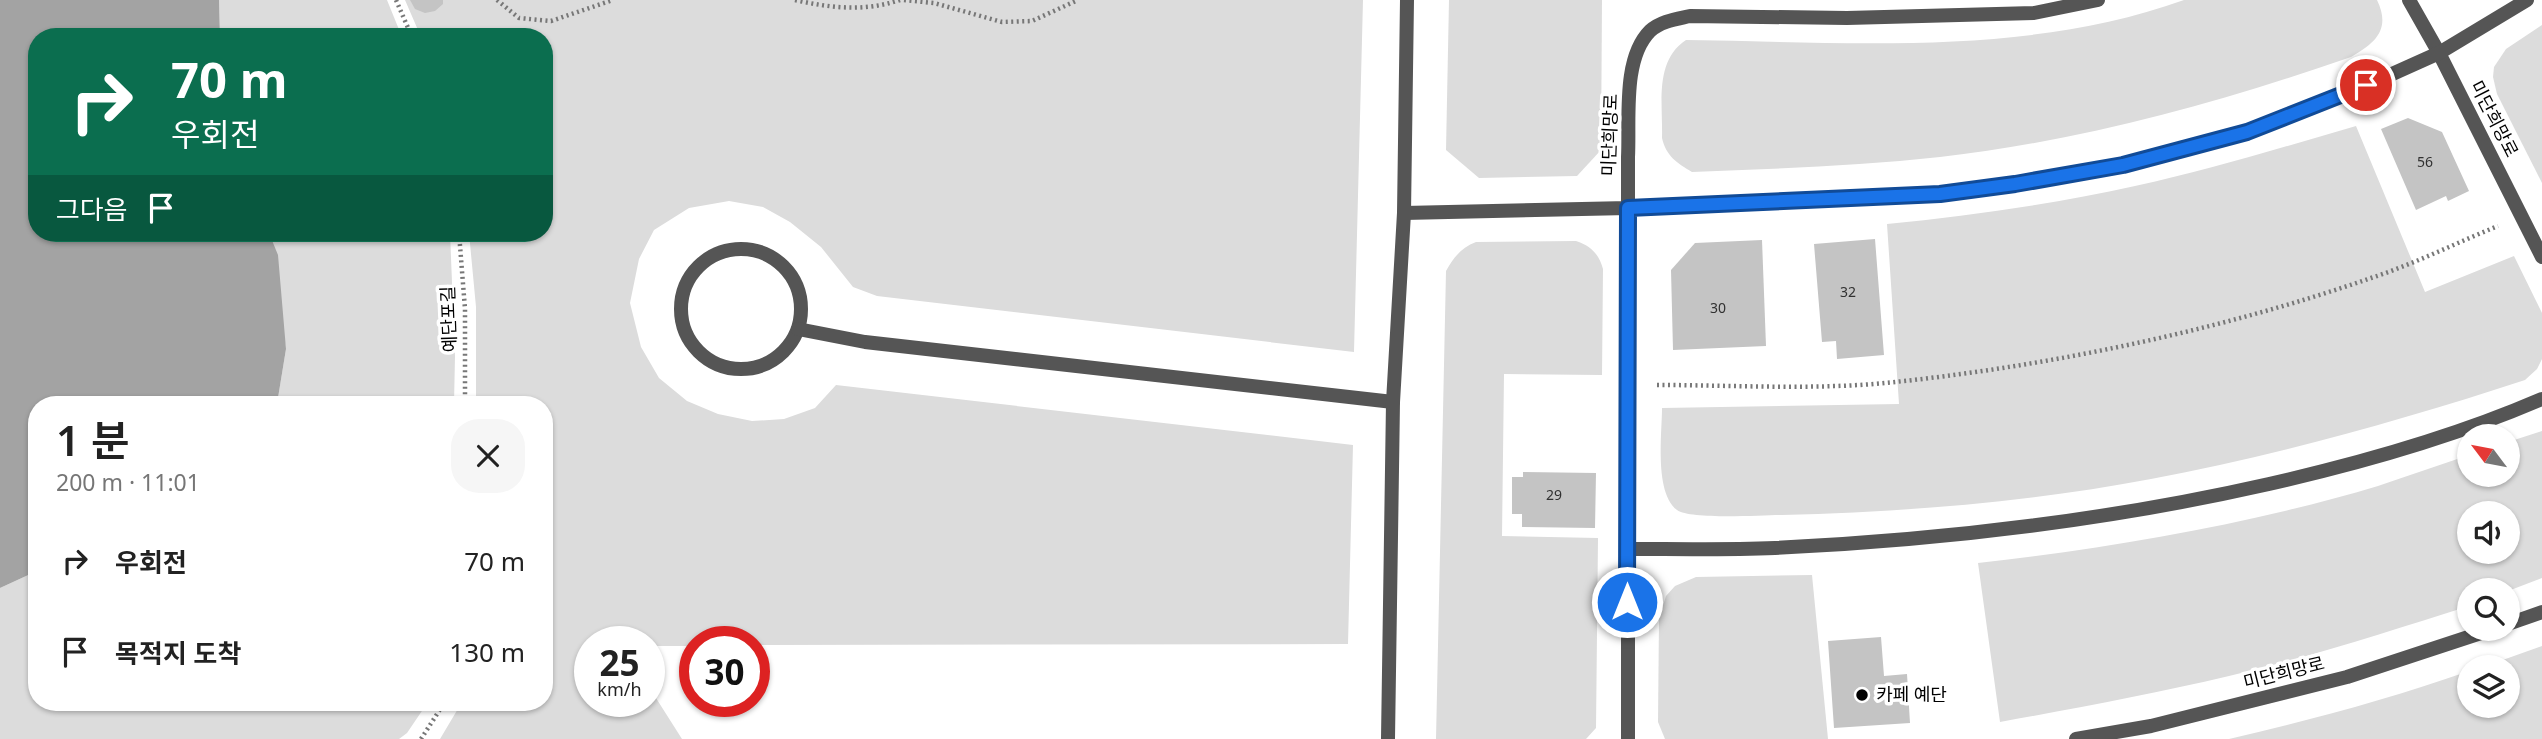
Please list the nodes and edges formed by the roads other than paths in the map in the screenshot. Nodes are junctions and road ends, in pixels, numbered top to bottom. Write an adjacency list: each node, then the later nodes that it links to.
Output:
1 (1407, 0): 7 (street)
2 (2098, 0): 6 (street, 미단희망로)
3 (2409, 0): 5 (street, 미단희망로)
4 (2527, 0): 5 (street)
5 (2439, 53): 6 (street); 8 (street, 미단희망로)
6 (1628, 208): 7 (street); 12 (street, 미단희망로)
7 (1404, 212): 11 (street)
8 (2542, 257)
9 (799, 329): 9 (street); 11 (street)
10 (2542, 399): 12 (street)
11 (1393, 402): 16 (street)
12 (1627, 549): 17 (street, 미단희망로)
13 (2542, 612): 14 (street)
14 (2520, 620)
15 (2457, 641): 18 (street, 미단희망로)
16 (1388, 739)
17 (1628, 739)
18 (2076, 739)

